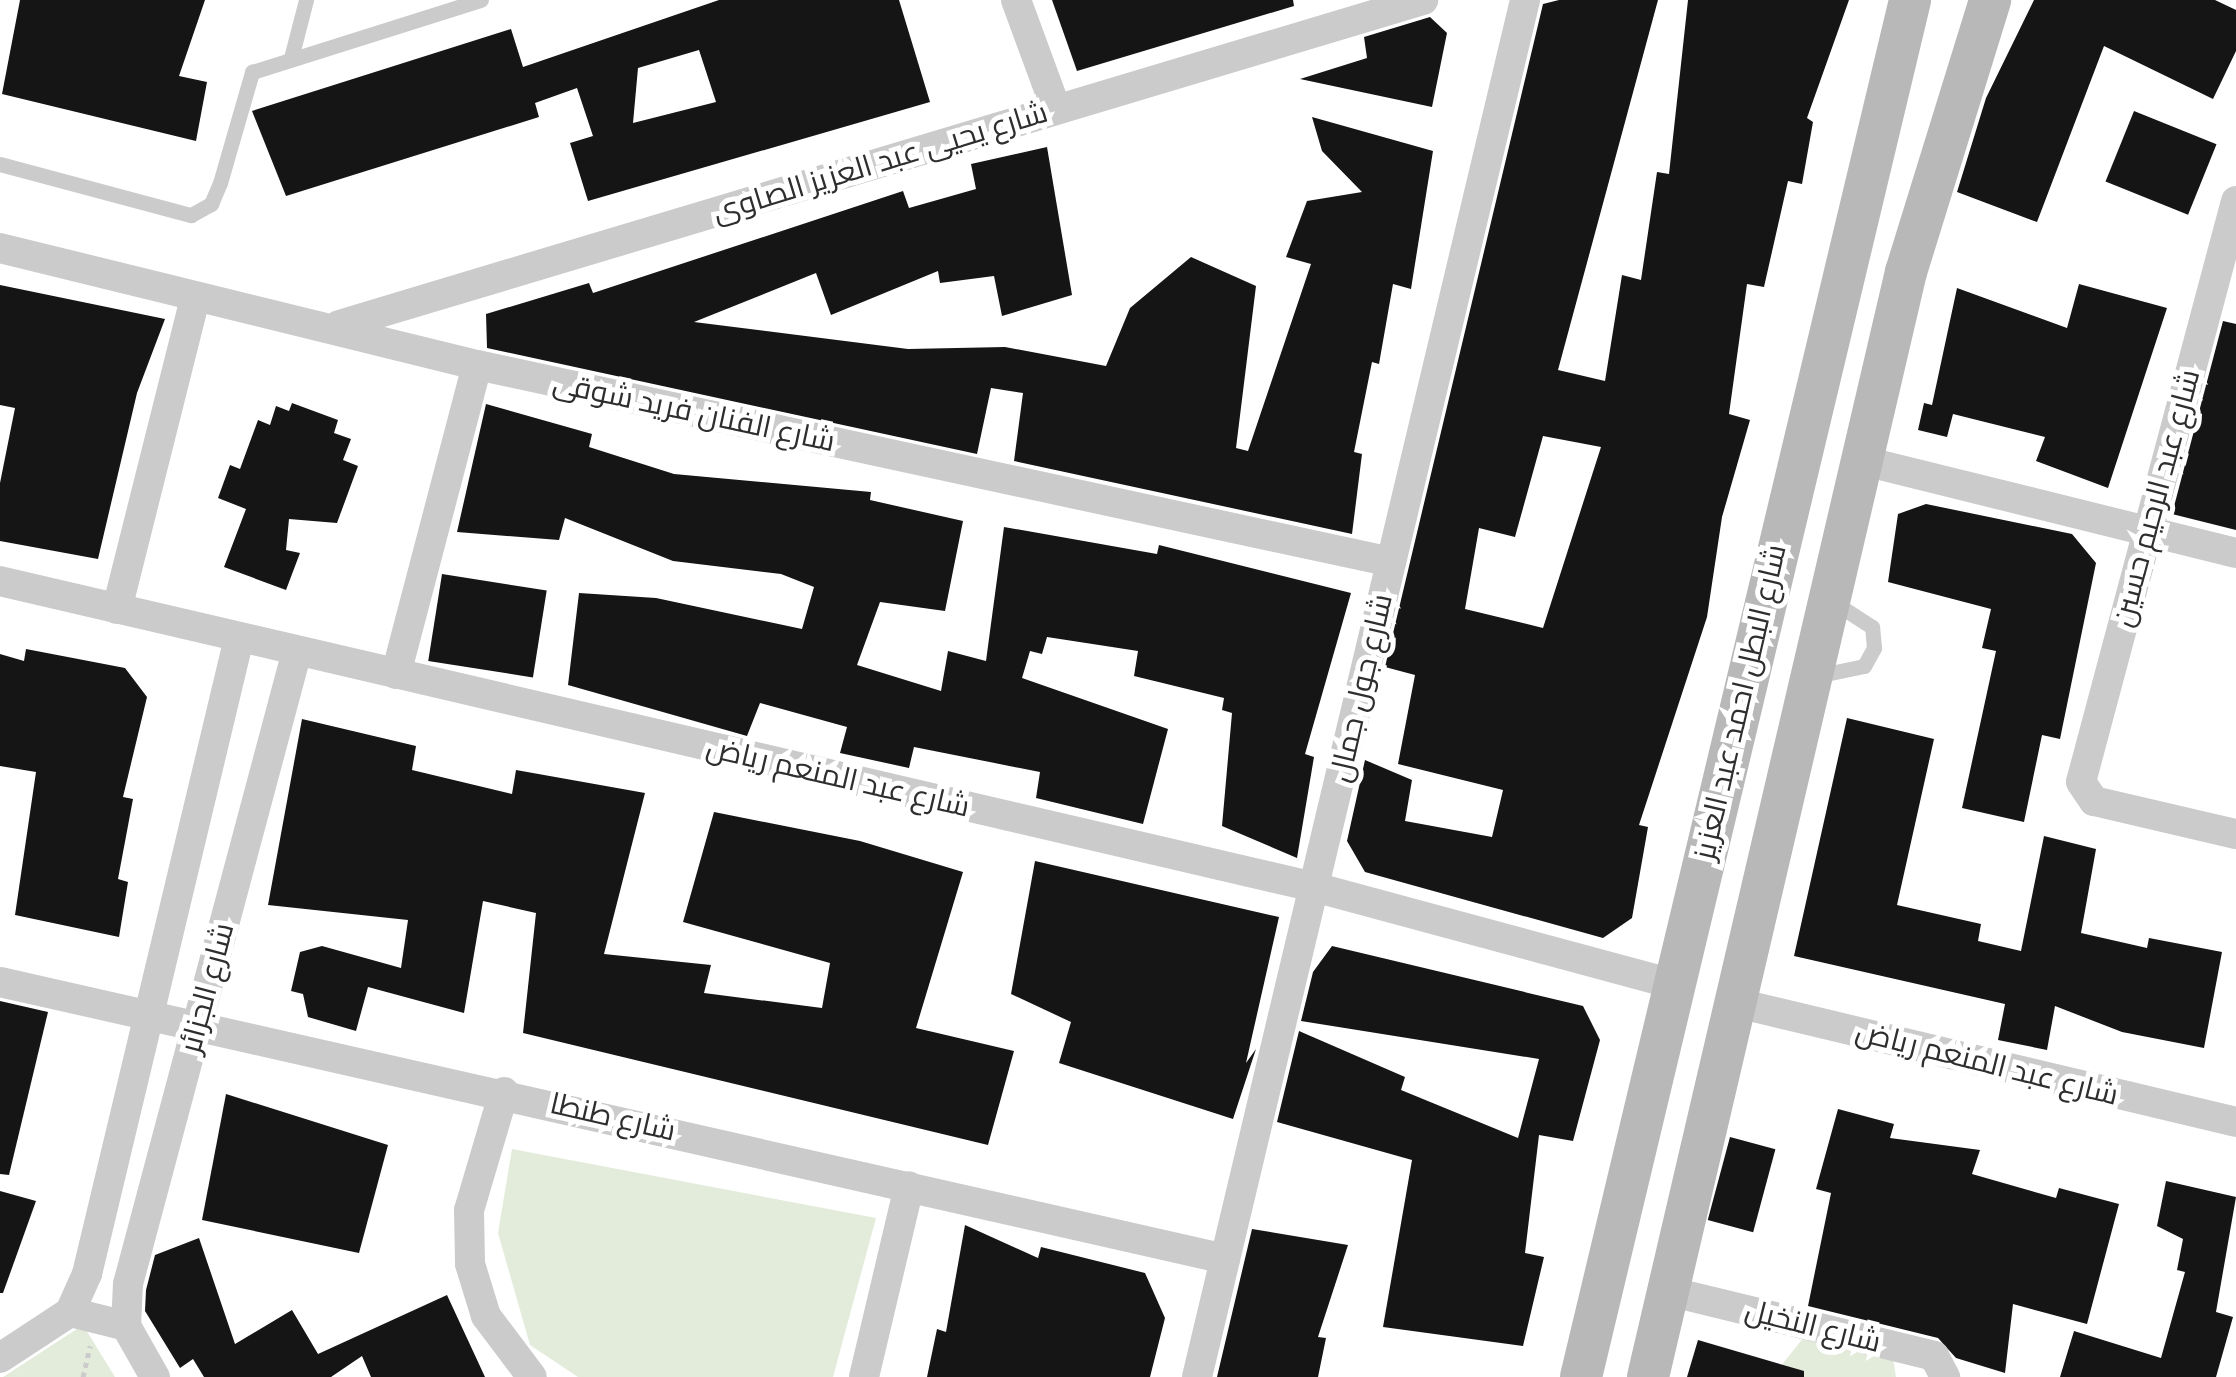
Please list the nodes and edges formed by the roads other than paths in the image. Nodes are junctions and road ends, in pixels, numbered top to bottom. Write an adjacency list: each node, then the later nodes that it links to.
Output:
1 (306, 0): 8 (lane)
2 (480, 0): 8 (lane)
3 (1016, 0): 9 (street)
4 (1423, 0): 9 (street, شارع يحيى عبد العزيز الصاوى)
5 (1525, 0): 20 (street, شارع جول جمال)
6 (1990, 0): 17 (main road)
7 (1905, 13): 29 (main road, شارع البطل احمد عبد العزيز)
8 (290, 58): 10 (lane)
9 (1056, 109): 15 (street, شارع يحيى عبد العزيز الصاوى)
10 (0, 164)
11 (2236, 202): 13 (street, شارع عبد الرحيم حسين)
12 (0, 248): 14 (street, شارع الفنان فريد شوقى)
13 (2227, 261): 18 (street, شارع عبد الرحيم حسين)
14 (195, 298): 15 (street, شارع الفنان فريد شوقى); 22 (street)
15 (337, 326): 16 (street, شارع الفنان فريد شوقى)
16 (477, 365): 20 (street, شارع الفنان فريد شوقى); 25 (street)
17 (1860, 460): 18 (street); 30 (main road)
18 (2148, 532): 19 (street); 26 (street, شارع عبد الرحيم حسين)
19 (2236, 553)
20 (1391, 562): 27 (street, شارع جول جمال)
21 (0, 581): 22 (street, شارع عبد المنعم رياض)
22 (117, 610): 23 (street, شارع عبد المنعم رياض)
23 (239, 638): 24 (street, شارع عبد المنعم رياض); 31 (street, شارع الجزائر)
24 (296, 651): 25 (street, شارع عبد المنعم رياض); 32 (street, شارع الجزائر)
25 (396, 674): 27 (street, شارع عبد المنعم رياض)
26 (2236, 834)
27 (1314, 888): 29 (street, شارع عبد المنعم رياض); 36 (street, شارع جول جمال)
28 (0, 982): 31 (street, شارع طنطا)
29 (1673, 984): 30 (main road); 45 (main road, شارع البطل احمد عبد العزيز)
30 (1738, 1003): 34 (street, شارع عبد المنعم رياض); 37 (main road)
31 (148, 1020): 32 (street, شارع طنطا); 38 (street, شارع الجزائر)
32 (196, 1031): 33 (street, شارع طنطا); 39 (street, شارع الجزائر)
33 (504, 1092): 35 (street, شارع طنطا); 42 (street)
34 (2236, 1122)
35 (909, 1186): 36 (street, شارع طنطا); 43 (street)
36 (1225, 1259): 44 (street, شارع جول جمال)
37 (1668, 1290): 46 (main road); 47 (street, شارع النخيل)
38 (70, 1312): 39 (street); 40 (street)
39 (126, 1326): 41 (street)
40 (0, 1358)
41 (155, 1377)
42 (532, 1377)
43 (864, 1377)
44 (1197, 1377)
45 (1581, 1377)
46 (1648, 1377)
47 (1945, 1377)

